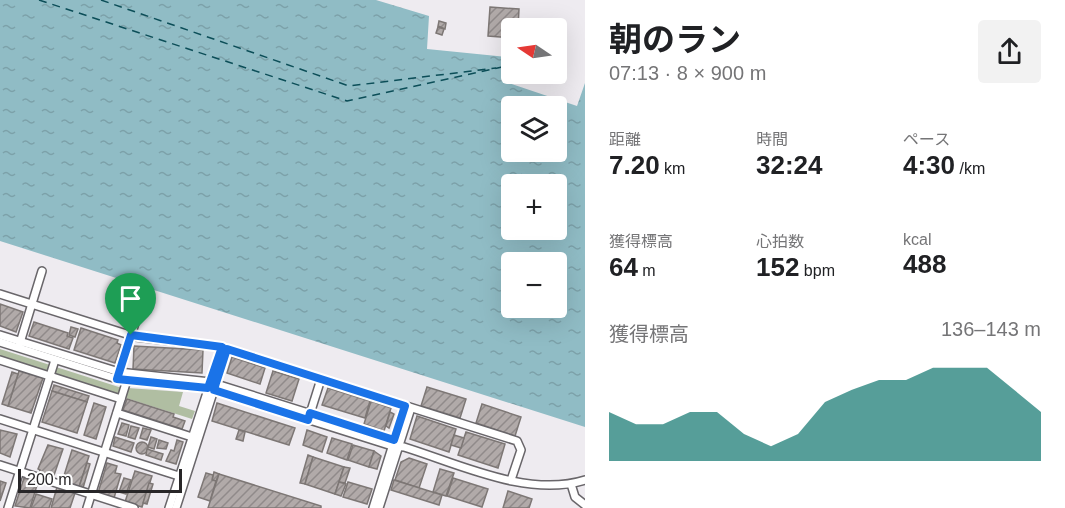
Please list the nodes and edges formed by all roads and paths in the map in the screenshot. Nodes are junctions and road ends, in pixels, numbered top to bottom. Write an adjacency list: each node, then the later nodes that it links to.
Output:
1 (42, 271): 3 (street)
2 (0, 294): 3 (street)
3 (32, 304): 6 (street); 8 (street)
4 (141, 304): 6 (street)
5 (0, 335): 8 (street)
6 (131, 335): 9 (street); 13 (street)
7 (0, 342): 8 (street)
8 (19, 345): 11 (street); 13 (street)
9 (224, 348): 15 (street); 16 (street)
10 (0, 360): 12 (street)
11 (55, 360): 12 (street); 13 (street)
12 (49, 376): 17 (street); 22 (street)
13 (118, 376): 14 (street)
14 (128, 378): 16 (street); 17 (street)
15 (321, 379): 18 (street); 20 (street)
16 (212, 386): 20 (street); 23 (street)
17 (121, 399): 19 (street)
18 (408, 407): 24 (street); 29 (street)
19 (117, 413): 23 (street); 25 (street)
20 (309, 417): 24 (street)
21 (0, 419): 22 (street)
22 (32, 429): 25 (street); 27 (street)
23 (195, 438): 28 (street)
24 (395, 444): 29 (street); 39 (street); 40 (street)
25 (105, 452): 28 (street); 32 (street)
26 (0, 465): 27 (street)
27 (19, 471): 32 (street); 34 (street)
28 (183, 477): 37 (street); 38 (street)
29 (511, 480): 31 (street)
30 (585, 480): 31 (street)
31 (571, 484): 33 (street)
32 (91, 494): 35 (street); 36 (street)
33 (585, 505)
34 (8, 508)
35 (87, 508)
36 (134, 508)
37 (169, 508)
38 (176, 508)
39 (373, 508)
40 (379, 508)

